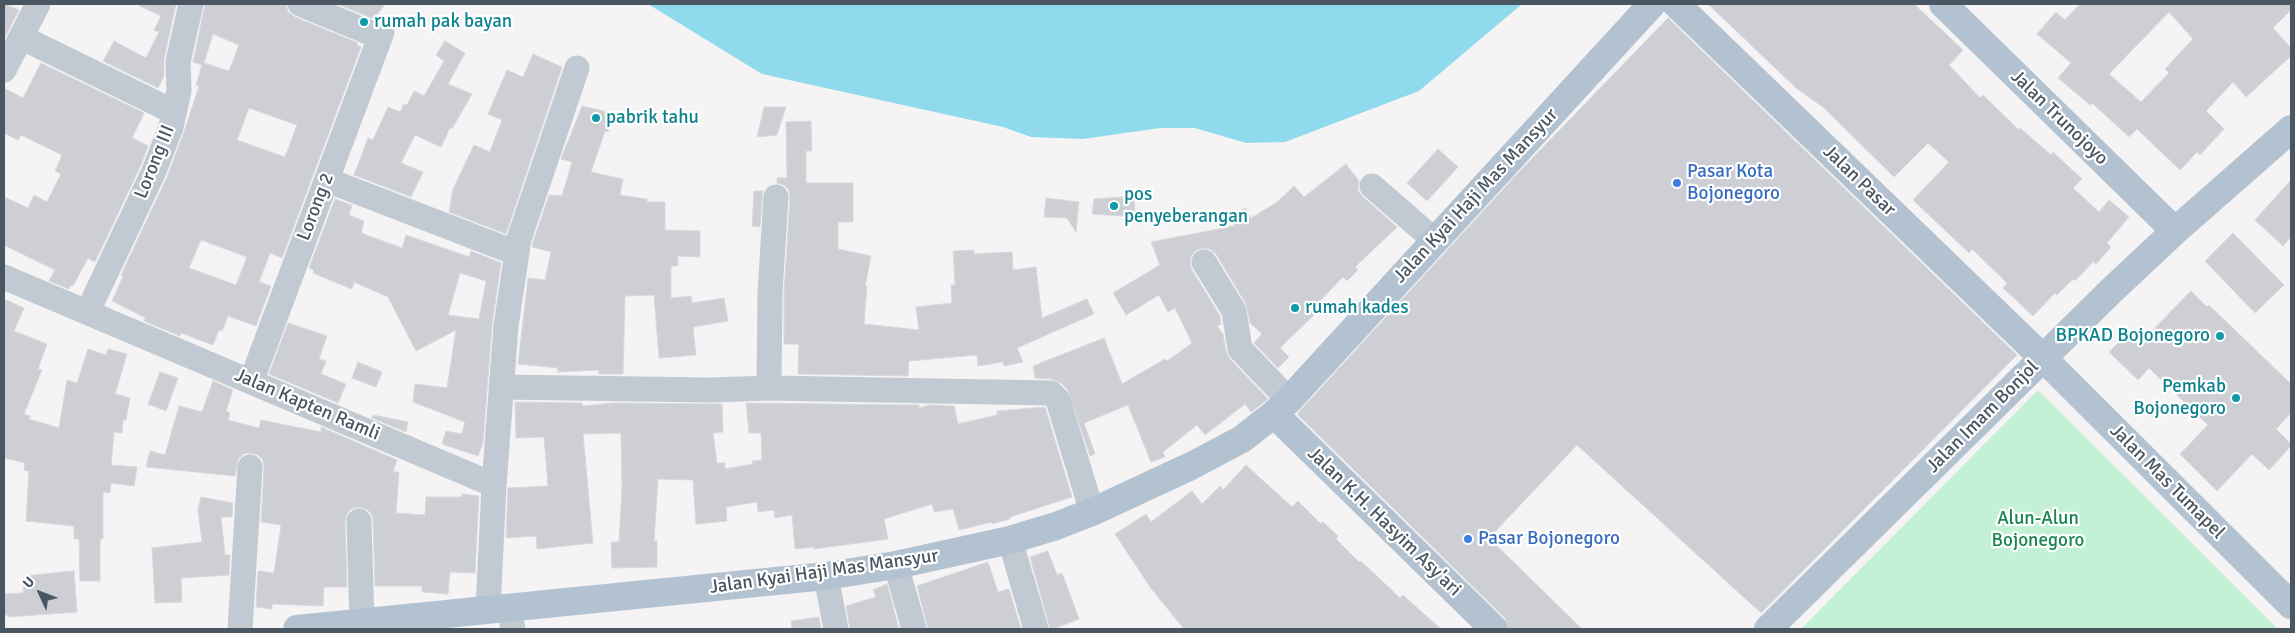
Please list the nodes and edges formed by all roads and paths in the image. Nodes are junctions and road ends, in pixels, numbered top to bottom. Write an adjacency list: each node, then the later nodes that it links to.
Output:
1 (38, 4): 7 (street)
2 (192, 4): 10 (street, Lorong III)
3 (300, 4): 12 (street, Lorong 2)
4 (1652, 4): 16 (main road, Jalan Kyai Haji Mas Mansyur)
5 (1676, 4): 21 (main road, Jalan Pasar)
6 (1943, 4): 15 (main road, Jalan Trunojoyo)
7 (21, 37): 9 (street); 10 (street)
8 (577, 68): 17 (street)
9 (4, 70)
10 (174, 112): 20 (street, Lorong III)
11 (2291, 129): 15 (main road, Jalan Imam Bonjol)
12 (326, 180): 17 (street); 22 (street, Lorong 2)
13 (1372, 186): 16 (street)
14 (776, 197): 24 (street)
15 (2175, 231): 21 (main road, Jalan Imam Bonjol)
16 (1434, 240): 25 (main road, Jalan Kyai Haji Mas Mansyur)
17 (516, 253): 23 (street)
18 (1204, 262): 25 (street)
19 (4, 277): 20 (street, Jalan Kapten Ramli)
20 (88, 311): 22 (street, Jalan Kapten Ramli)
21 (2043, 358): 33 (main road, Jalan Mas Tumapel); 42 (main road, Jalan Imam Bonjol)
22 (251, 382): 27 (street, Jalan Kapten Ramli)
23 (501, 387): 24 (street); 27 (street)
24 (769, 388): 28 (street)
25 (1282, 407): 28 (main road, Jalan Kyai Haji Mas Mansyur); 41 (main road, Jalan K.H. Hasyim Asy'ari)
26 (250, 467): 36 (street)
27 (494, 485): 34 (street)
28 (1092, 512): 30 (main road, Jalan Kyai Haji Mas Mansyur)
29 (359, 521): 35 (street)
30 (1010, 540): 31 (main road, Jalan Kyai Haji Mas Mansyur); 40 (street)
31 (896, 565): 32 (main road, Jalan Kyai Haji Mas Mansyur); 39 (street)
32 (826, 576): 34 (main road, Jalan Kyai Haji Mas Mansyur); 38 (street)
33 (2291, 605)
34 (503, 616): 35 (main road, Jalan Kyai Haji Mas Mansyur)
35 (362, 622): 37 (main road, Jalan Kyai Haji Mas Mansyur)
36 (240, 629)
37 (297, 629)
38 (836, 629)
39 (914, 629)
40 (1036, 629)
41 (1494, 629)
42 (1768, 629)

